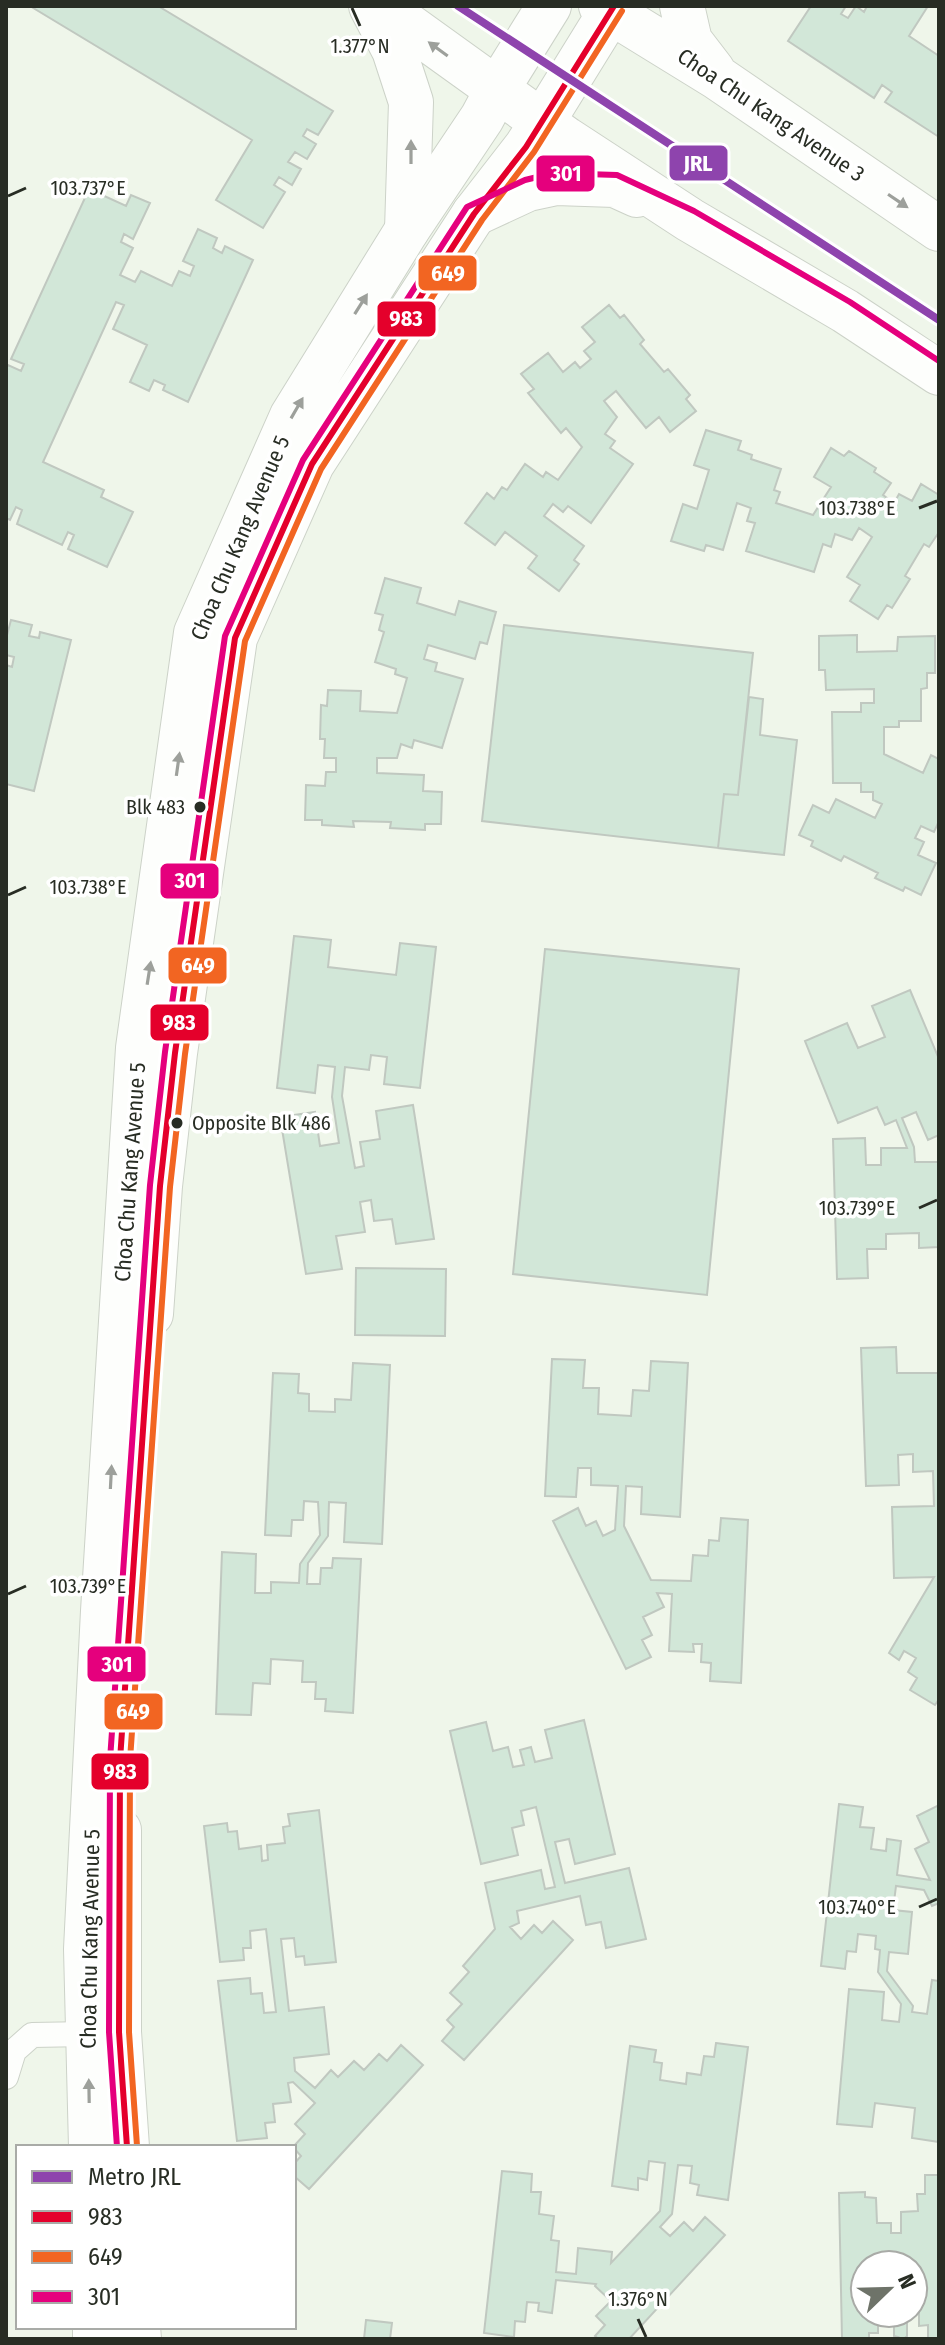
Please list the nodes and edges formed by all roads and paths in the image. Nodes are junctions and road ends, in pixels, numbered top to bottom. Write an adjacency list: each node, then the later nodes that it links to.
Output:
1 (371, 6): 12 (street, one-way to 1)
2 (381, 6): 7 (street, one-way to 2)
3 (549, 6): 7 (street, Choa Chu Kang Avenue 5)
4 (682, 6): 6 (street)
5 (608, 8): 6 (street, Choa Chu Kang Avenue 3); 8 (street, Choa Chu Kang Avenue 5)
6 (718, 78): 11 (street, Choa Chu Kang Avenue 3, one-way to 11)
7 (498, 88): 8 (street); 12 (street, Choa Chu Kang Avenue 5)
8 (543, 121): 9 (street, Choa Chu Kang Avenue 5); 10 (street)
9 (474, 214): 10 (street); 15 (street, Choa Chu Kang Avenue 5)
10 (690, 220): 14 (street)
11 (939, 229)
12 (407, 230): 13 (street, Choa Chu Kang Avenue 5, one-way to 12)
13 (319, 370): 15 (street); 16 (street, Choa Chu Kang Avenue 5, one-way to 13)
14 (939, 373)
15 (358, 393): 19 (street, Choa Chu Kang Avenue 5)
16 (88, 2034): 17 (lane); 18 (street, Choa Chu Kang Avenue 5, one-way to 16)
17 (6, 2077)
18 (91, 2145)
19 (127, 2145)

